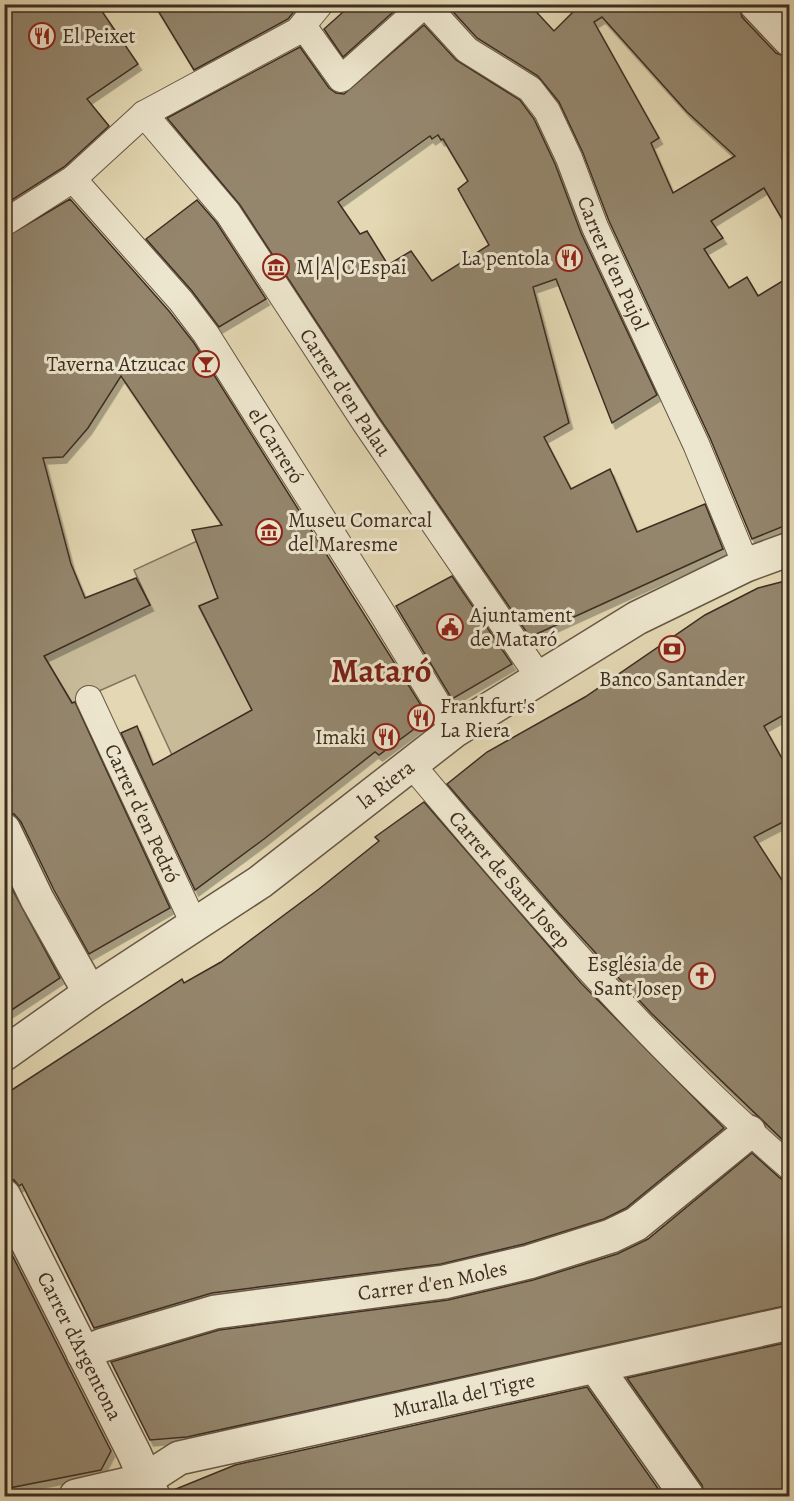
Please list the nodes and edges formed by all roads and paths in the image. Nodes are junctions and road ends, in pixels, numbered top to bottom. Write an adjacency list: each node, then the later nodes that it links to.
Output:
1 (425, 4): 3 (street, Carrer d'en Pujol); 9 (street, Carrer d'en Pujol)
2 (756, 4): 4 (street)
3 (313, 10): 5 (street)
4 (789, 40)
5 (144, 114): 6 (street); 10 (street, Carrer d'en Palau)
6 (73, 179): 7 (street); 12 (street, el Carreró)
7 (4, 223)
8 (789, 549): 9 (street, la Riera)
9 (746, 565): 10 (street, la Riera)
10 (539, 677): 12 (street, la Riera)
11 (89, 699): 15 (street, Carrer d'en Pedró)
12 (454, 731): 13 (street, la Riera)
13 (411, 764): 15 (street, la Riera); 18 (street, Carrer de Sant Josep)
14 (4, 830): 16 (street)
15 (195, 926): 16 (street, la Riera)
16 (90, 993): 17 (street, la Riera)
17 (4, 1054)
18 (749, 1132): 19 (street, Carrer de Sant Josep); 22 (street, Carrer d'en Moles)
19 (789, 1167)
20 (4, 1196): 22 (street, Carrer d'Argentona)
21 (789, 1323): 23 (street, Muralla del Tigre)
22 (83, 1353): 24 (street, Carrer d'Argentona)
23 (596, 1367): 24 (street, Muralla del Tigre); 26 (street)
24 (144, 1491): 25 (street, Muralla del Tigre)
25 (76, 1497)
26 (687, 1497)

